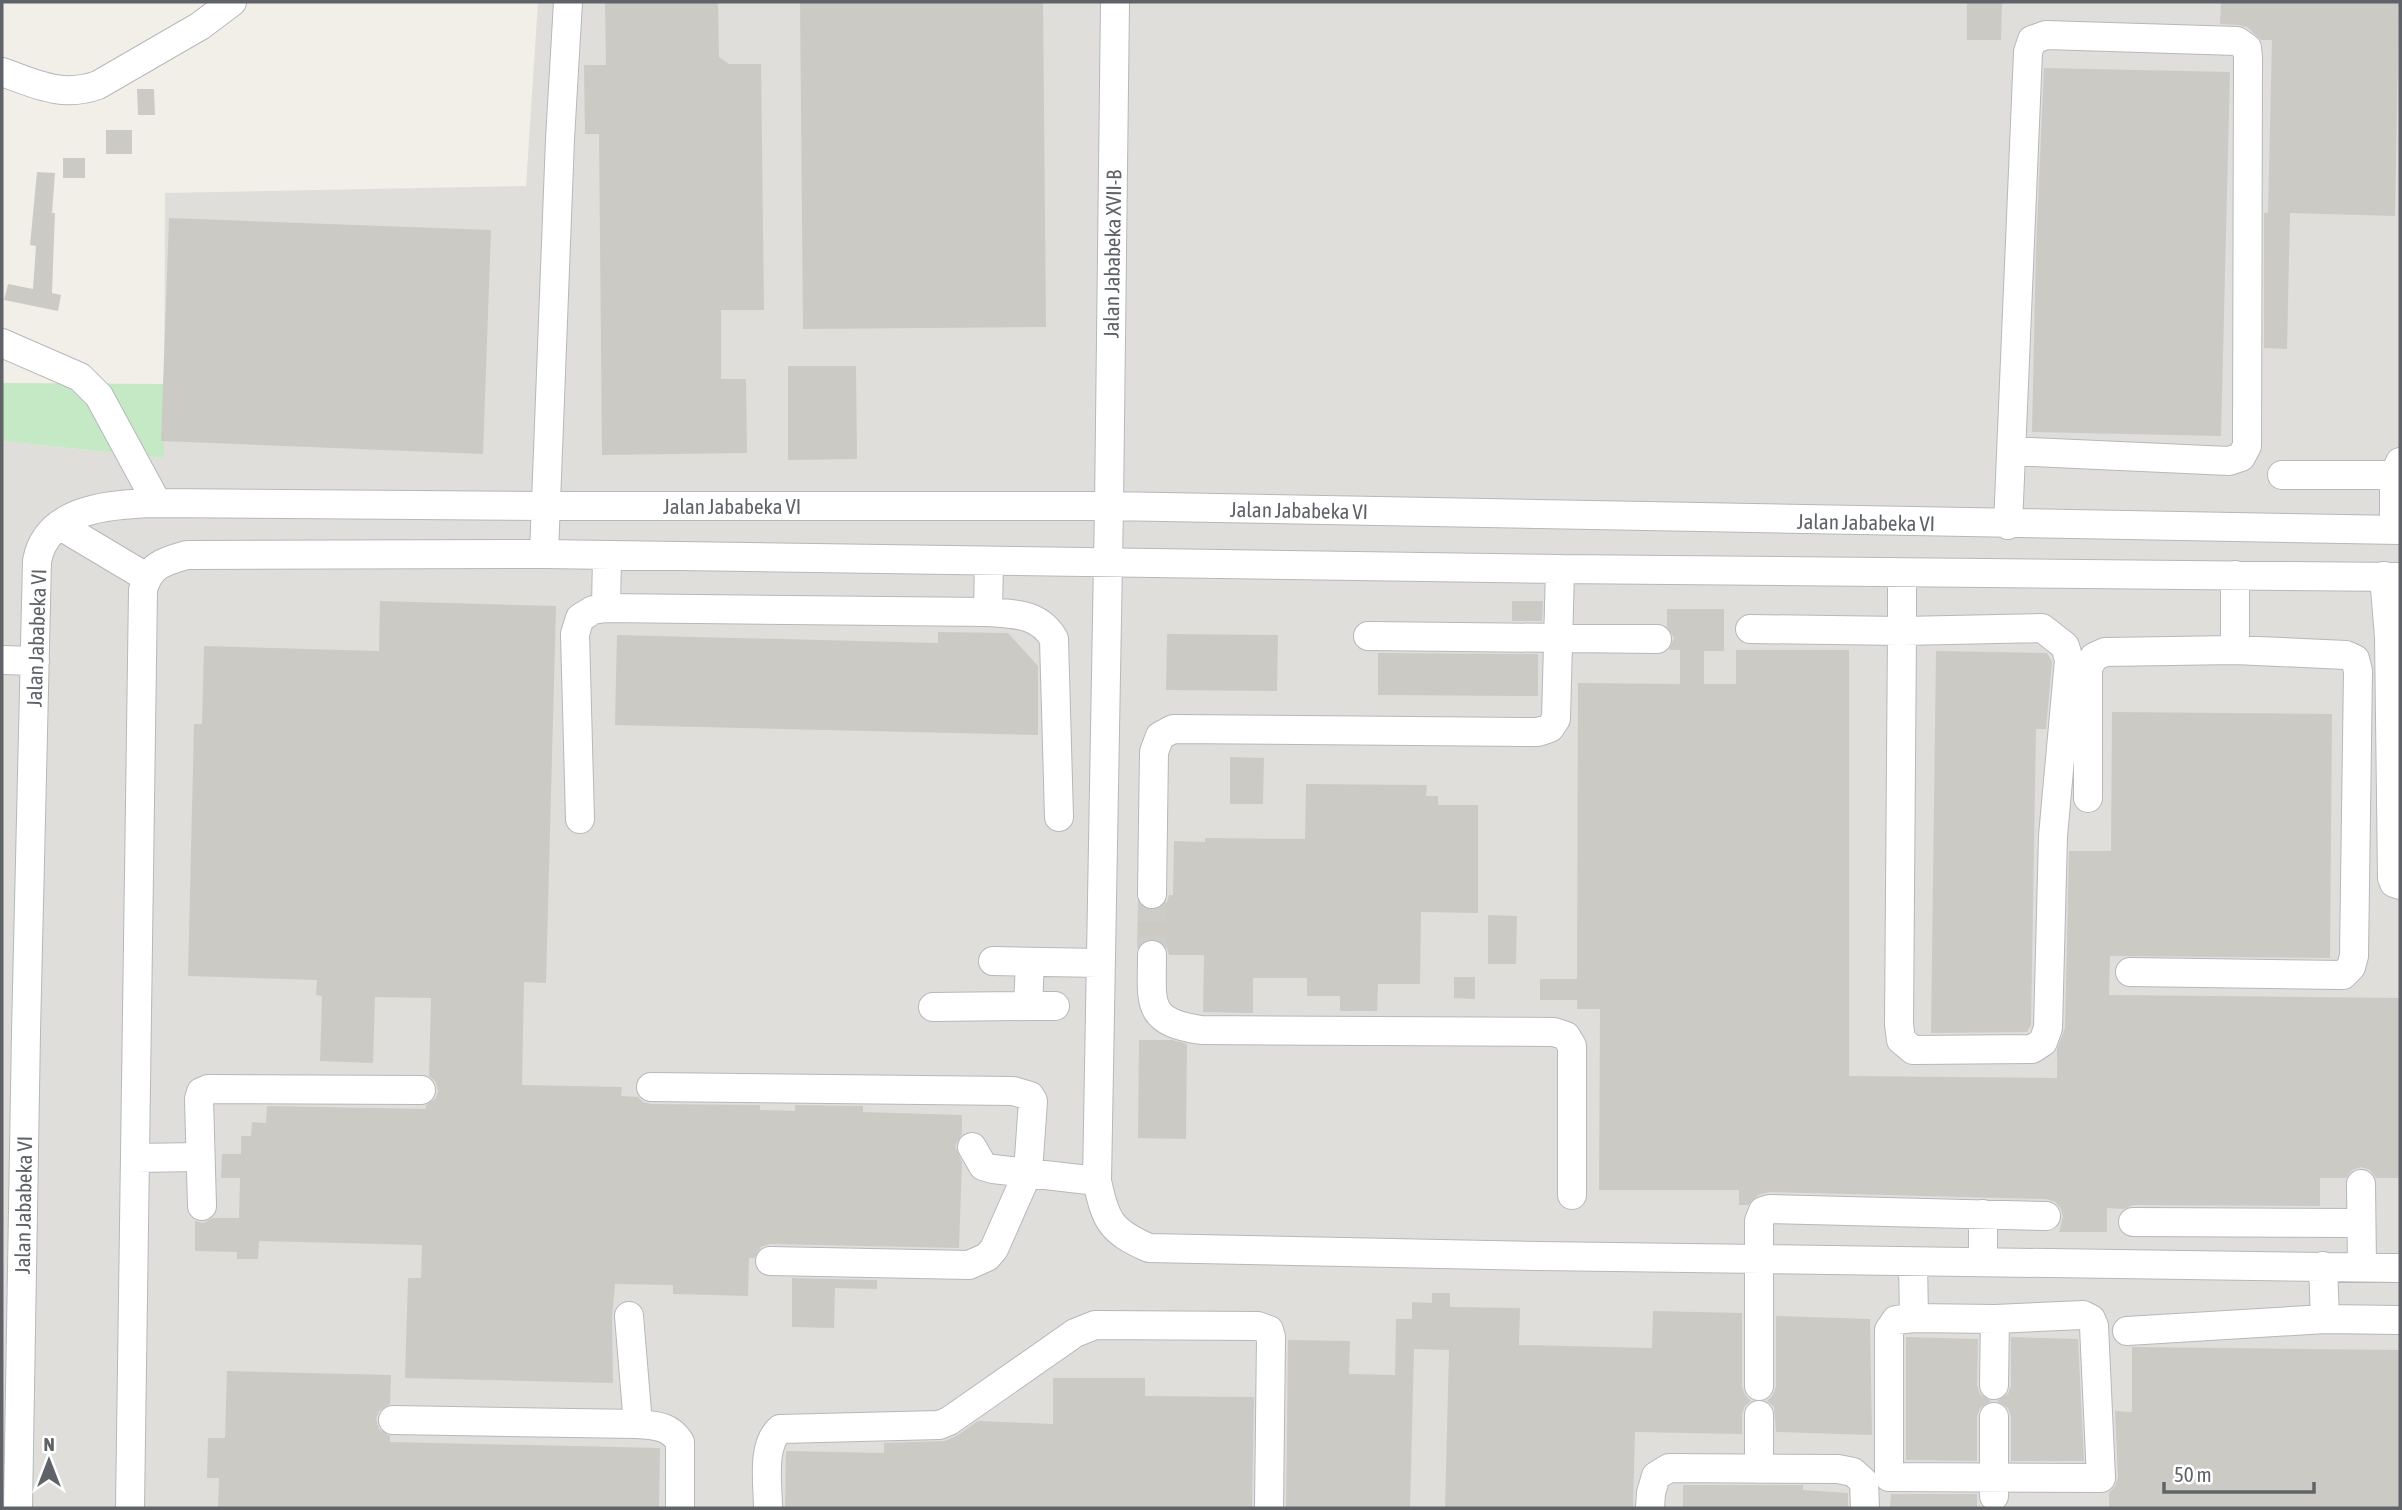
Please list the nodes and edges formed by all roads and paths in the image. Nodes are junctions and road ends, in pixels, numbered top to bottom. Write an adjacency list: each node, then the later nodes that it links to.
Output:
1 (232, 2): 4 (street)
2 (568, 2): 10 (street)
3 (1115, 2): 11 (street, Jalan Jababeka XVII-B)
4 (2, 72)
5 (2, 343): 9 (street)
6 (2012, 451): 6 (street); 12 (street)
7 (2397, 468): 8 (street); 14 (street)
8 (2282, 475)
9 (157, 503): 10 (street, Jalan Jababeka VI); 13 (street, Jalan Jababeka VI)
10 (546, 506): 11 (street, Jalan Jababeka VI); 15 (street)
11 (1109, 506): 12 (street, Jalan Jababeka VI); 18 (street, Jalan Jababeka XVII-B)
12 (2008, 524): 14 (street, Jalan Jababeka VI)
13 (59, 525): 22 (street); 34 (street, Jalan Jababeka VI)
14 (2397, 530)
15 (544, 554): 16 (street); 22 (street)
16 (607, 556): 17 (street); 24 (street)
17 (989, 561): 18 (street); 25 (street)
18 (1108, 563): 19 (street); 43 (street, Jalan Jababeka XVII-B)
19 (1560, 569): 20 (street); 29 (street)
20 (1902, 573): 21 (street); 27 (street)
21 (2235, 575): 23 (street); 32 (street)
22 (146, 577): 51 (street)
23 (2392, 577): 30 (street)
24 (606, 608): 25 (street); 37 (street)
25 (988, 612): 36 (street)
26 (1750, 629): 27 (street)
27 (1902, 631): 27 (street)
28 (1368, 636): 29 (street)
29 (1559, 637): 31 (street); 39 (street)
30 (2394, 637): 38 (street)
31 (1657, 639)
32 (2235, 650): 35 (street); 44 (street)
33 (2, 660): 34 (street)
34 (35, 661): 46 (street, Jalan Jababeka VI)
35 (2088, 798)
36 (1059, 817)
37 (580, 819)
38 (2400, 885)
39 (1152, 894)
40 (1152, 955): 55 (street)
41 (993, 961): 42 (street)
42 (1030, 961): 43 (street); 45 (street)
43 (1101, 963): 53 (street, Jalan Jababeka XVII-B)
44 (2130, 972)
45 (933, 1007)
46 (14, 1031): 68 (street, Jalan Jababeka VI)
47 (652, 1087): 52 (street)
48 (421, 1090): 50 (street)
49 (972, 1147): 52 (street)
50 (200, 1157): 51 (street); 56 (street)
51 (135, 1158): 85 (street)
52 (1028, 1172): 53 (street); 62 (street)
53 (1097, 1181): 61 (street, Jalan Jababeka XVII-B)
54 (2361, 1184): 60 (street)
55 (1572, 1195)
56 (202, 1206)
57 (1983, 1214): 58 (street); 61 (street); 63 (street)
58 (2046, 1216)
59 (2133, 1222): 60 (street)
60 (2361, 1223): 66 (street)
61 (1758, 1258): 64 (street, Jalan Jababeka XVII-B); 77 (street)
62 (770, 1261)
63 (1983, 1261): 64 (street, Jalan Jababeka XVII-B); 65 (street, Jalan Jababeka XVII-B)
64 (1913, 1262): 70 (street)
65 (2323, 1266): 66 (street, Jalan Jababeka XVII-B); 72 (street)
66 (2362, 1267): 67 (street, Jalan Jababeka XVII-B)
67 (2400, 1268)
68 (12, 1293): 75 (street, Jalan Jababeka VI)
69 (629, 1316): 81 (street)
70 (1914, 1318): 71 (street); 83 (street)
71 (1995, 1319): 76 (street); 83 (street)
72 (2325, 1319): 73 (street); 74 (street)
73 (2400, 1320)
74 (2127, 1331)
75 (11, 1378): 84 (street, Jalan Jababeka VI)
76 (1994, 1385)
77 (1759, 1386)
78 (1759, 1415): 82 (street)
79 (1994, 1417): 83 (street)
80 (393, 1420): 81 (street)
81 (638, 1424): 86 (street)
82 (1759, 1469): 89 (street); 90 (street)
83 (1994, 1488)
84 (19, 1508)
85 (130, 1508)
86 (680, 1508)
87 (768, 1508): 88 (street)
88 (1269, 1508)
89 (1650, 1508)
90 (1865, 1508)

